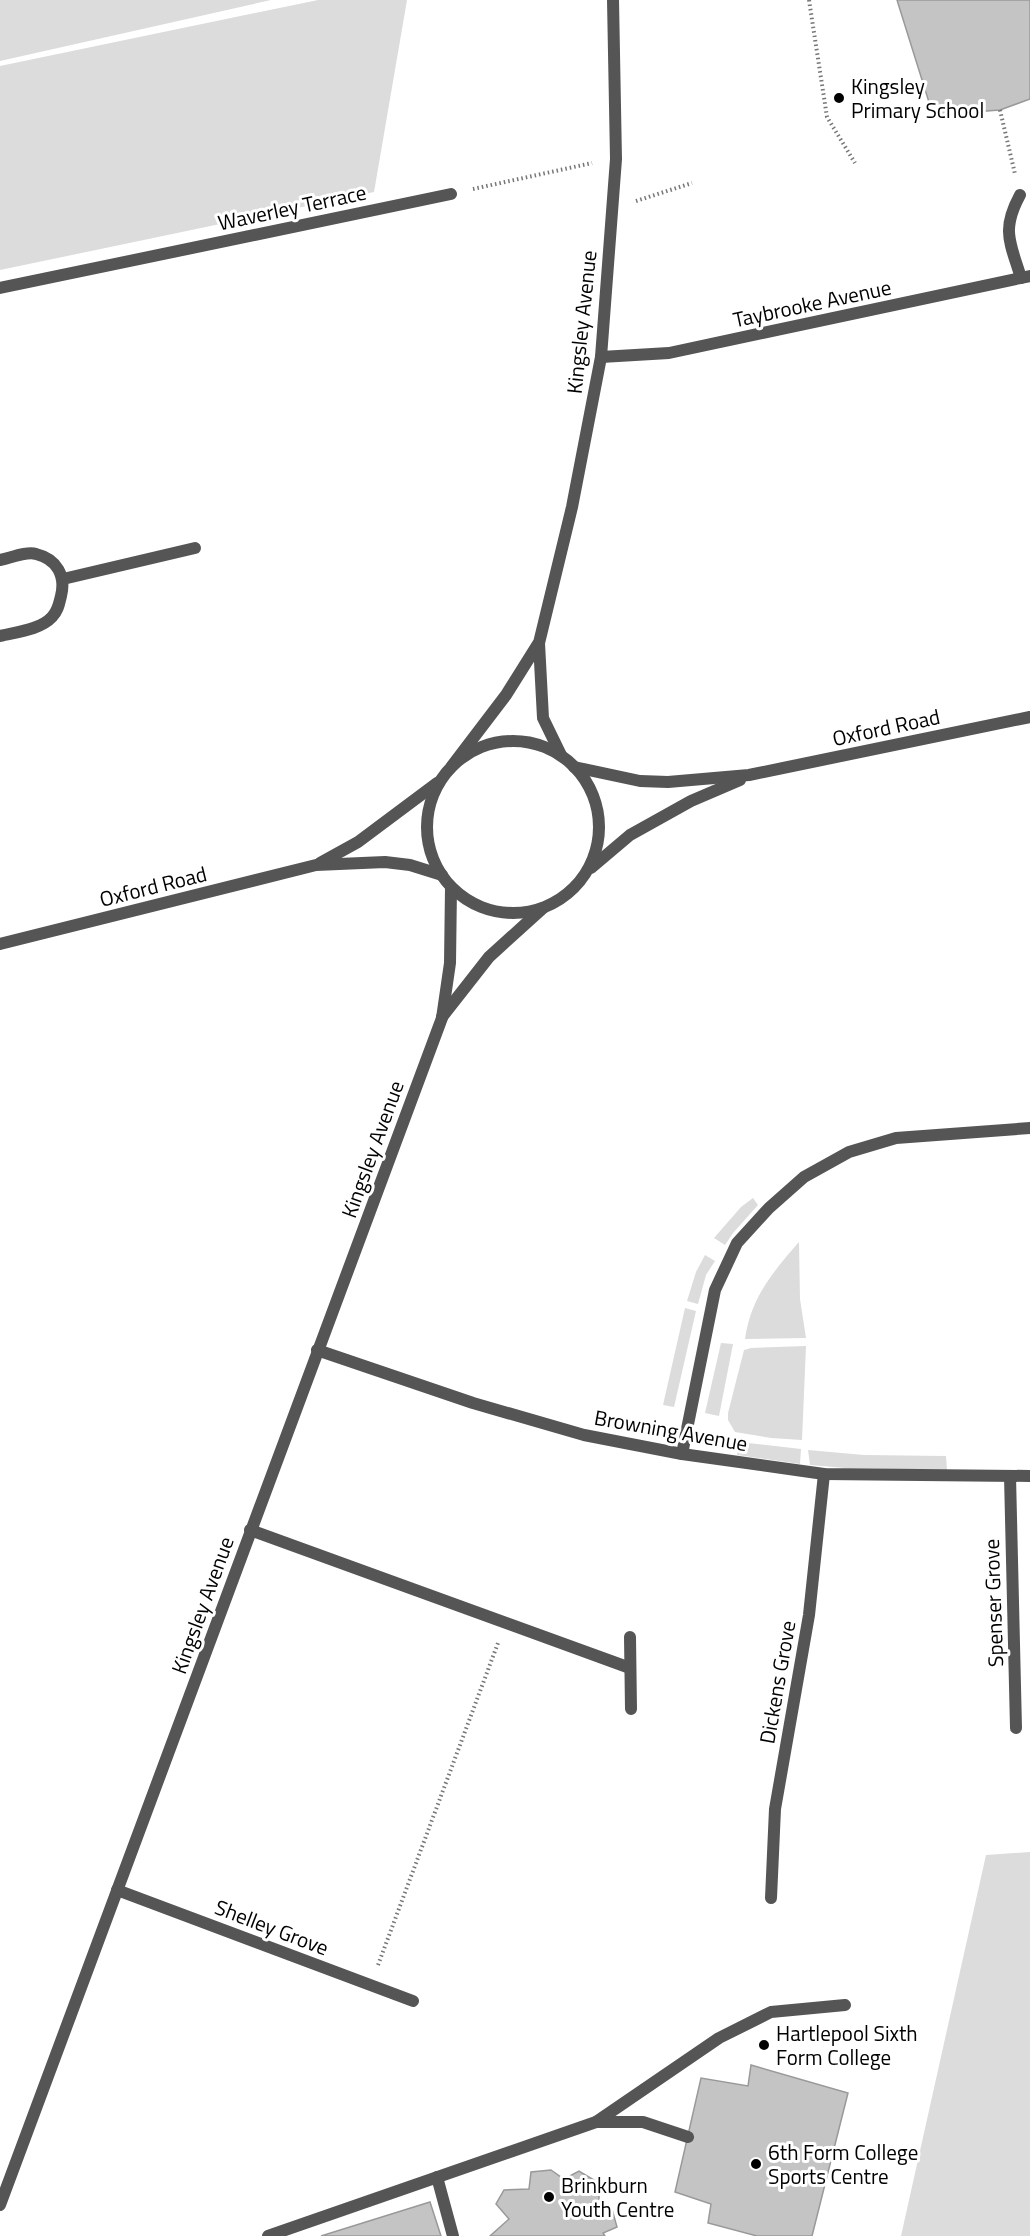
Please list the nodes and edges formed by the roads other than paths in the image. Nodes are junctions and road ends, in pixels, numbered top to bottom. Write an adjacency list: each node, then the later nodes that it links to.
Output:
1 (613, 0): 6 (street, Kingsley Avenue)
2 (452, 194): 5 (street, Waverley Terrace)
3 (1020, 195): 4 (street)
4 (1025, 277): 6 (street, Taybrooke Avenue)
5 (0, 288)
6 (601, 357): 11 (street, Kingsley Avenue)
7 (195, 548): 9 (street)
8 (0, 560): 9 (street)
9 (63, 579): 10 (street)
10 (0, 636)
11 (539, 643): 13 (street, Kingsley Avenue); 14 (street, Kingsley Avenue)
12 (1030, 717): 16 (street, Oxford Road)
13 (561, 755): 14 (street); 15 (street)
14 (453, 766): 17 (street)
15 (573, 767): 16 (street, Oxford Road); 19 (street)
16 (749, 775): 19 (street, Oxford Road)
17 (444, 778): 18 (street, Oxford Road); 20 (street)
18 (316, 865): 20 (street, Oxford Road); 23 (street, Oxford Road)
19 (586, 873): 22 (street)
20 (442, 875): 21 (street)
21 (451, 888): 22 (street); 24 (street, Kingsley Avenue)
22 (543, 908): 24 (street, Kingsley Avenue)
23 (0, 944)
24 (442, 1018): 26 (street, Kingsley Avenue)
25 (1030, 1128): 27 (street)
26 (317, 1350): 27 (street, Browning Avenue); 31 (street, Kingsley Avenue)
27 (682, 1454): 28 (street, Browning Avenue)
28 (824, 1474): 29 (street, Browning Avenue); 37 (street, Dickens Grove)
29 (1010, 1476): 30 (street, Browning Avenue); 35 (street, Spenser Grove)
30 (1030, 1476)
31 (250, 1530): 33 (street); 36 (street, Kingsley Avenue)
32 (630, 1637): 33 (street)
33 (630, 1668): 34 (street)
34 (631, 1708)
35 (1016, 1728)
36 (117, 1890): 38 (street, Shelley Grove); 43 (street, Kingsley Avenue)
37 (771, 1898)
38 (413, 2001)
39 (845, 2005): 40 (street)
40 (596, 2122): 41 (street); 42 (street)
41 (688, 2137)
42 (437, 2177): 44 (street); 45 (street)
43 (0, 2205)
44 (268, 2236)
45 (453, 2236)

